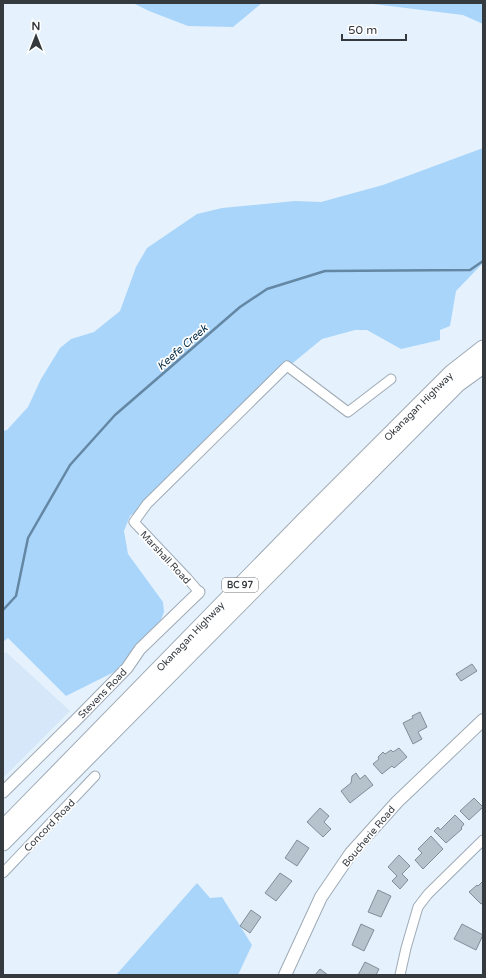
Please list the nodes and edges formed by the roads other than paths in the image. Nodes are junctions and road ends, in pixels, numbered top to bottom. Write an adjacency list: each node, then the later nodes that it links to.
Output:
1 (483, 348): 8 (highway, Okanagan Highway / BC 97)
2 (483, 366): 10 (highway, Okanagan Highway / BC 97)
3 (391, 379): 4 (street, Marshall Road)
4 (199, 592): 7 (street, Stevens Road)
5 (483, 720): 12 (main road, Boucherie Road)
6 (95, 776): 11 (street, Concord Road)
7 (3, 792)
8 (3, 828)
9 (483, 840): 13 (street)
10 (3, 842)
11 (3, 873)
12 (286, 975)
13 (400, 975)

